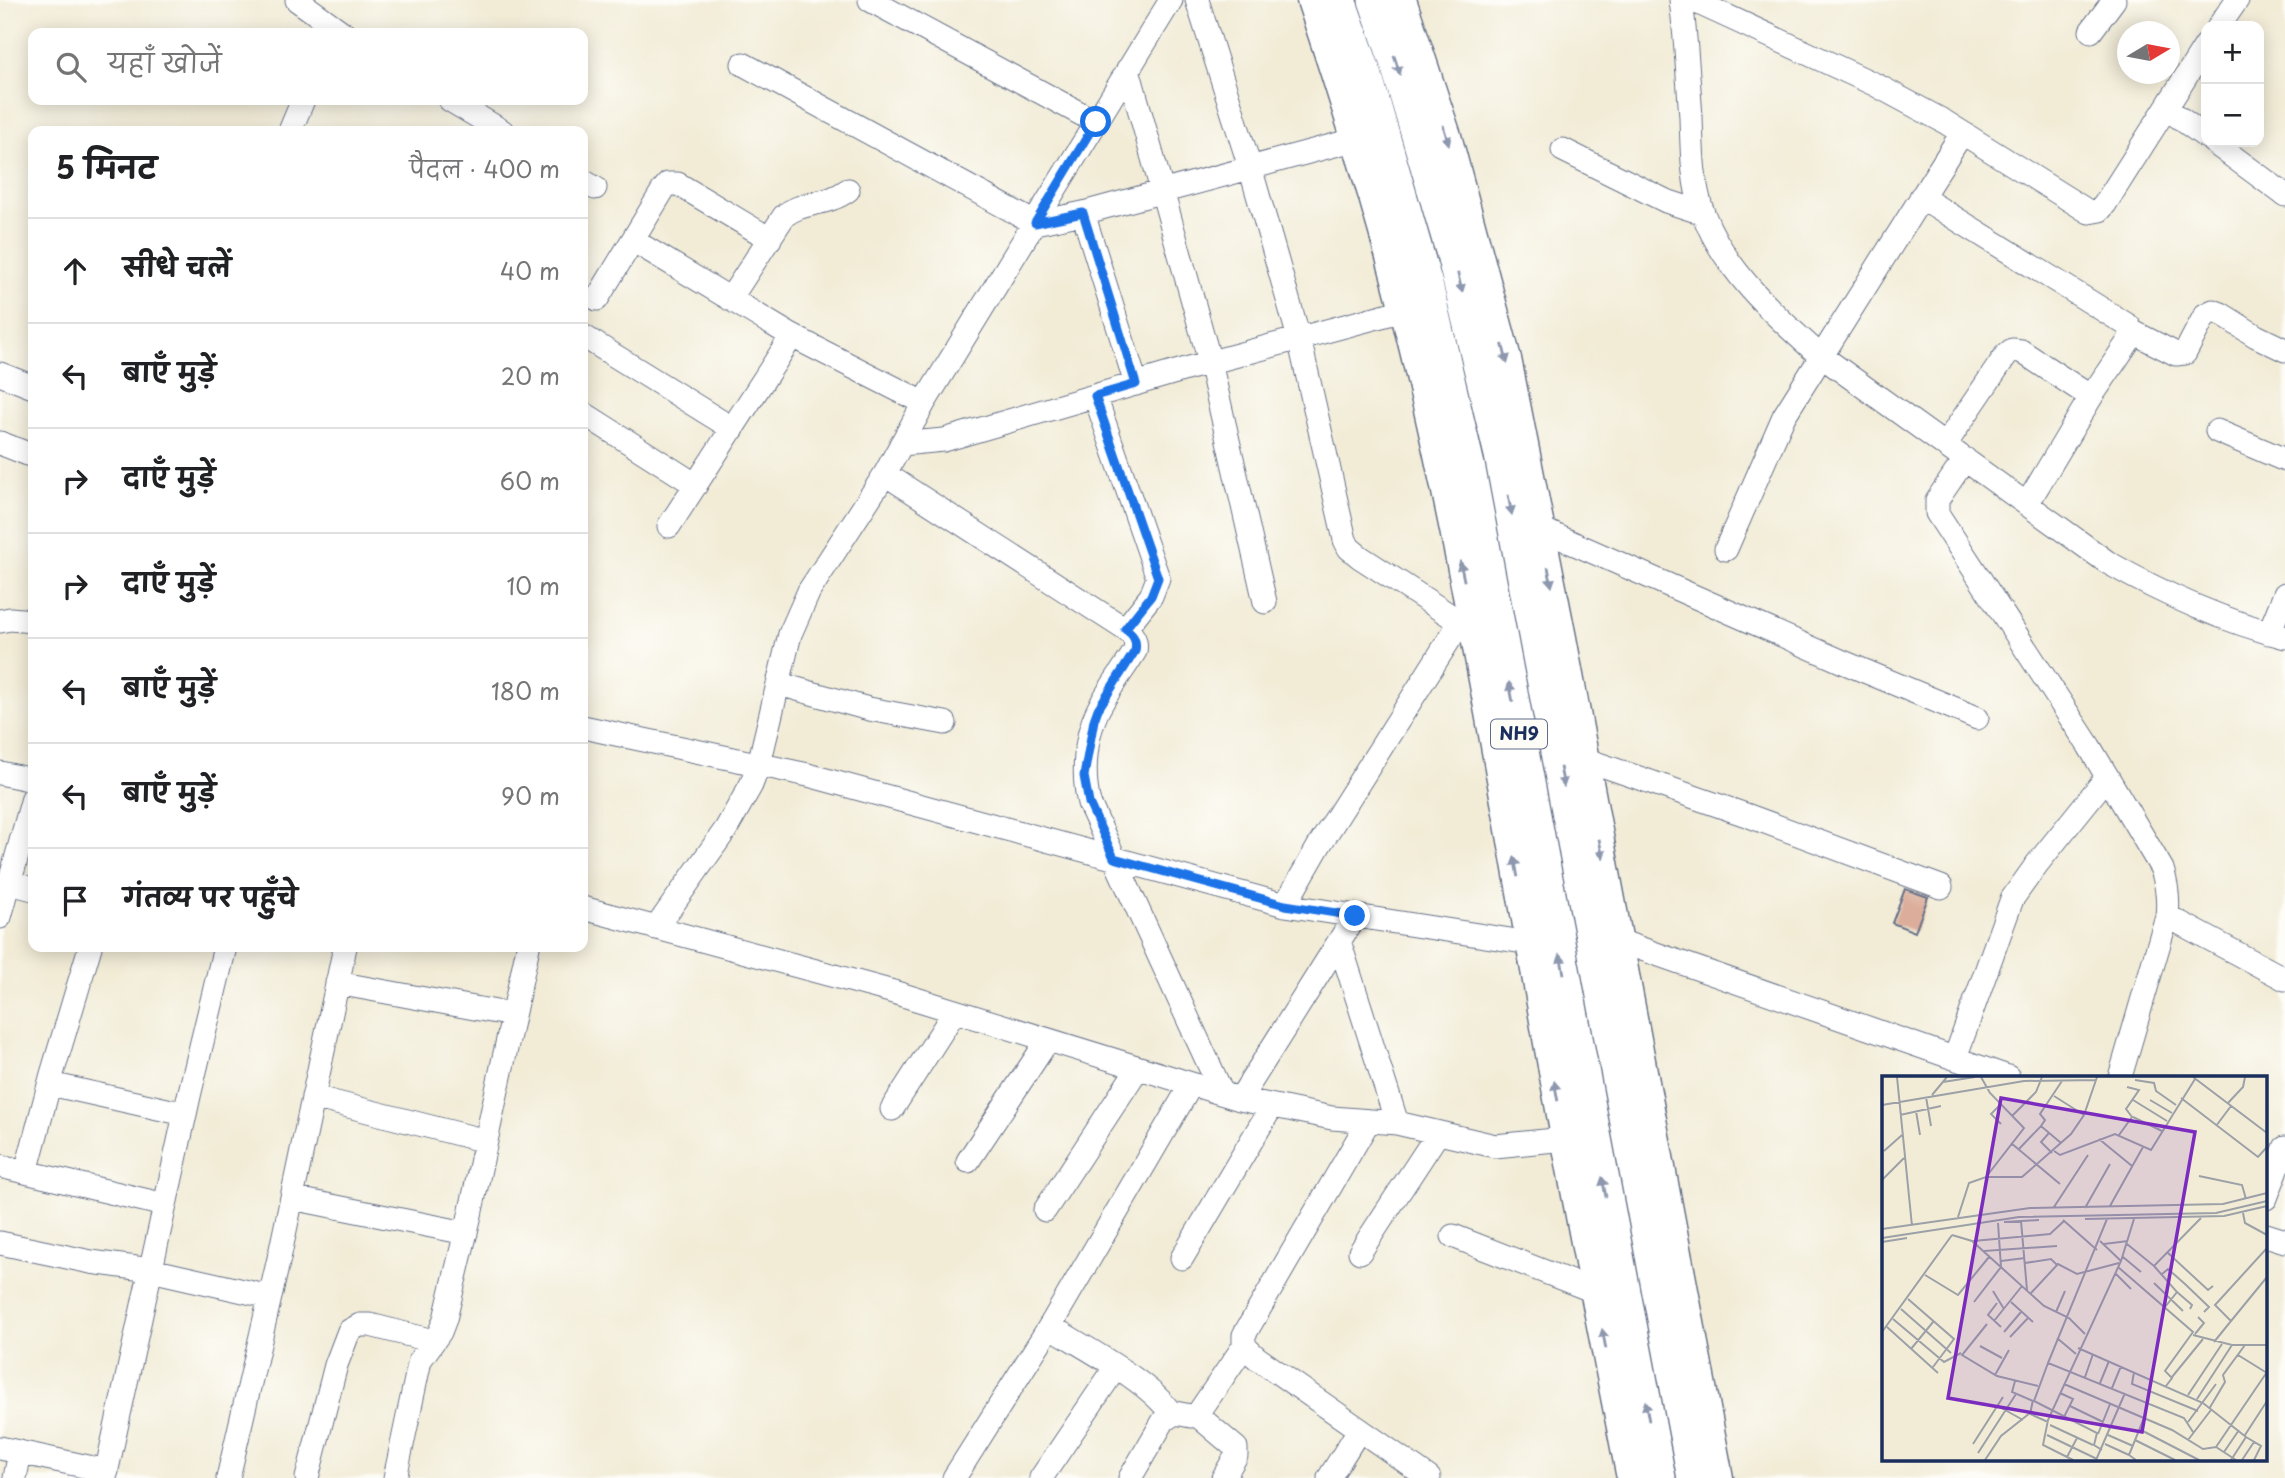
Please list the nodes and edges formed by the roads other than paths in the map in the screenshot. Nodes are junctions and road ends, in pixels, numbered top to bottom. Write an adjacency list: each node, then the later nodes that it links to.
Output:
1 (297, 0): 14 (street)
2 (870, 0): 22 (street)
3 (1171, 0): 18 (street)
4 (1197, 0): 30 (street)
5 (1311, 0): 27 (main road)
6 (1339, 0): 164 (highway, NH9, one-way to 6)
7 (1376, 0): 165 (highway, NH9, one-way to 165)
8 (1402, 0): 69 (main road, one-way to 69)
9 (1681, 0): 36 (street)
10 (1692, 0): 25 (street)
11 (2114, 0): 15 (street)
12 (2232, 2): 13 (street)
13 (2222, 21)
14 (336, 28)
15 (2091, 32)
16 (2201, 53): 21 (street)
17 (743, 64): 37 (street)
18 (1128, 69): 22 (street); 32 (street)
19 (301, 105): 23 (street)
20 (458, 105): 24 (street)
21 (2166, 108): 25 (street); 26 (street)
22 (1096, 122): 37 (street)
23 (292, 126)
24 (494, 126)
25 (1962, 133): 34 (street)
26 (2201, 133)
27 (1357, 138): 30 (street); 42 (main road)
28 (2220, 147): 33 (street)
29 (1563, 150): 36 (street)
30 (1250, 167): 32 (street); 45 (street)
31 (848, 190): 38 (street)
32 (1163, 191): 35 (street); 49 (street)
33 (2285, 195)
34 (1921, 197): 43 (street); 48 (street)
35 (1083, 213): 37 (street); 51 (street)
36 (1703, 213): 48 (street)
37 (1035, 223): 55 (street)
38 (770, 239): 39 (street); 41 (street)
39 (634, 241): 40 (street); 41 (street)
40 (597, 299)
41 (730, 299): 44 (street)
42 (1404, 310): 45 (street); 73 (main road, one-way to 42)
43 (2132, 331): 47 (street); 54 (street)
44 (792, 336): 55 (street); 57 (street)
45 (1299, 338): 49 (street); 73 (street)
46 (588, 339): 57 (street)
47 (2285, 350)
48 (1821, 357): 61 (street); 70 (street)
49 (1210, 362): 51 (street); 72 (street)
50 (3, 382): 52 (street)
51 (1136, 384): 53 (street)
52 (28, 386)
53 (1095, 396): 60 (street); 76 (street)
54 (2091, 397): 61 (street); 67 (street)
55 (924, 403): 60 (street)
56 (588, 416): 66 (street)
57 (733, 429): 66 (street)
58 (2217, 430): 64 (street)
59 (0, 443): 62 (street)
60 (901, 444): 65 (street)
61 (1945, 445): 63 (street)
62 (28, 454)
63 (1965, 459): 67 (street); 85 (street)
64 (2285, 460)
65 (885, 474): 76 (street); 78 (street)
66 (696, 485): 68 (street)
67 (2027, 503): 77 (street)
68 (670, 526)
69 (1541, 528): 79 (street); 82 (main road, one-way to 82)
70 (1726, 549)
71 (2285, 594): 77 (street)
72 (1265, 602)
73 (1464, 615): 92 (street); 100 (main road, one-way to 73)
74 (0, 621): 75 (street)
75 (28, 621)
76 (1125, 629): 88 (street)
77 (2277, 634)
78 (779, 684): 80 (street); 83 (street)
79 (1977, 718)
80 (945, 723)
81 (588, 728): 83 (street)
82 (1584, 759): 90 (street); 98 (main road, one-way to 98)
83 (759, 764): 88 (street); 97 (street)
84 (0, 773): 86 (street)
85 (2107, 777): 95 (street); 110 (street)
86 (28, 779)
87 (28, 817): 89 (street)
88 (1114, 858): 92 (street); 116 (street)
89 (10, 883): 91 (street); 96 (street)
90 (1941, 887)
91 (28, 888)
92 (1285, 905): 94 (street)
93 (588, 909): 97 (street)
94 (1355, 916): 99 (street); 100 (street)
95 (2167, 916): 105 (street); 113 (street)
96 (0, 917)
97 (656, 928): 107 (street)
98 (1619, 941): 110 (street); 166 (main road)
99 (1339, 942): 116 (street); 122 (street)
100 (1530, 943): 124 (main road, one-way to 100)
101 (89, 952): 114 (street)
102 (224, 952): 120 (street)
103 (344, 952): 106 (street)
104 (527, 952): 108 (street)
105 (2285, 979)
106 (337, 983): 108 (street); 117 (street)
107 (955, 1011): 109 (street); 119 (street)
108 (513, 1015): 125 (street)
109 (1048, 1040): 111 (street); 127 (street)
110 (1955, 1058): 112 (street)
111 (1138, 1068): 115 (street); 133 (street)
112 (2005, 1076)
113 (2120, 1076)
114 (50, 1084): 120 (street); 129 (street)
115 (1191, 1085): 116 (street); 144 (street)
116 (1231, 1096): 118 (street)
117 (313, 1097): 125 (street); 131 (street)
118 (1272, 1106): 121 (street); 140 (street)
119 (892, 1109)
120 (185, 1114): 132 (street)
121 (1368, 1122): 122 (street); 146 (street)
122 (1397, 1123): 123 (street)
123 (1438, 1133): 124 (street); 139 (street)
124 (1565, 1139): 142 (main road)
125 (486, 1141): 134 (street)
126 (2285, 1148): 130 (street)
127 (968, 1161)
128 (0, 1166): 129 (street)
129 (26, 1172): 132 (street)
130 (2268, 1193)
131 (292, 1198): 134 (street); 143 (street)
132 (165, 1205): 141 (street)
133 (1045, 1210)
134 (466, 1233): 145 (street)
135 (1453, 1236): 142 (street)
136 (2268, 1236): 137 (street)
137 (2285, 1241)
138 (0, 1244): 141 (street)
139 (1360, 1252)
140 (1182, 1258)
141 (151, 1270): 143 (street); 152 (street)
142 (1594, 1291): 163 (main road, one-way to 142)
143 (270, 1297): 154 (street)
144 (1050, 1326): 147 (street); 157 (street)
145 (433, 1341): 155 (street); 156 (street)
146 (1244, 1346): 149 (street); 150 (street)
147 (1116, 1367): 148 (street); 158 (street)
148 (1171, 1413): 149 (street); 159 (street)
149 (1197, 1415): 160 (street)
150 (1359, 1430): 161 (street); 162 (street)
151 (10, 1450): 152 (street); 153 (street)
152 (106, 1474)
153 (15, 1478)
154 (228, 1478)
155 (307, 1478)
156 (395, 1478)
157 (954, 1478)
158 (1041, 1478)
159 (1130, 1478)
160 (1223, 1478)
161 (1329, 1478)
162 (1429, 1478)
163 (1631, 1478)
164 (1659, 1478)
165 (1694, 1478)
166 (1719, 1478)

